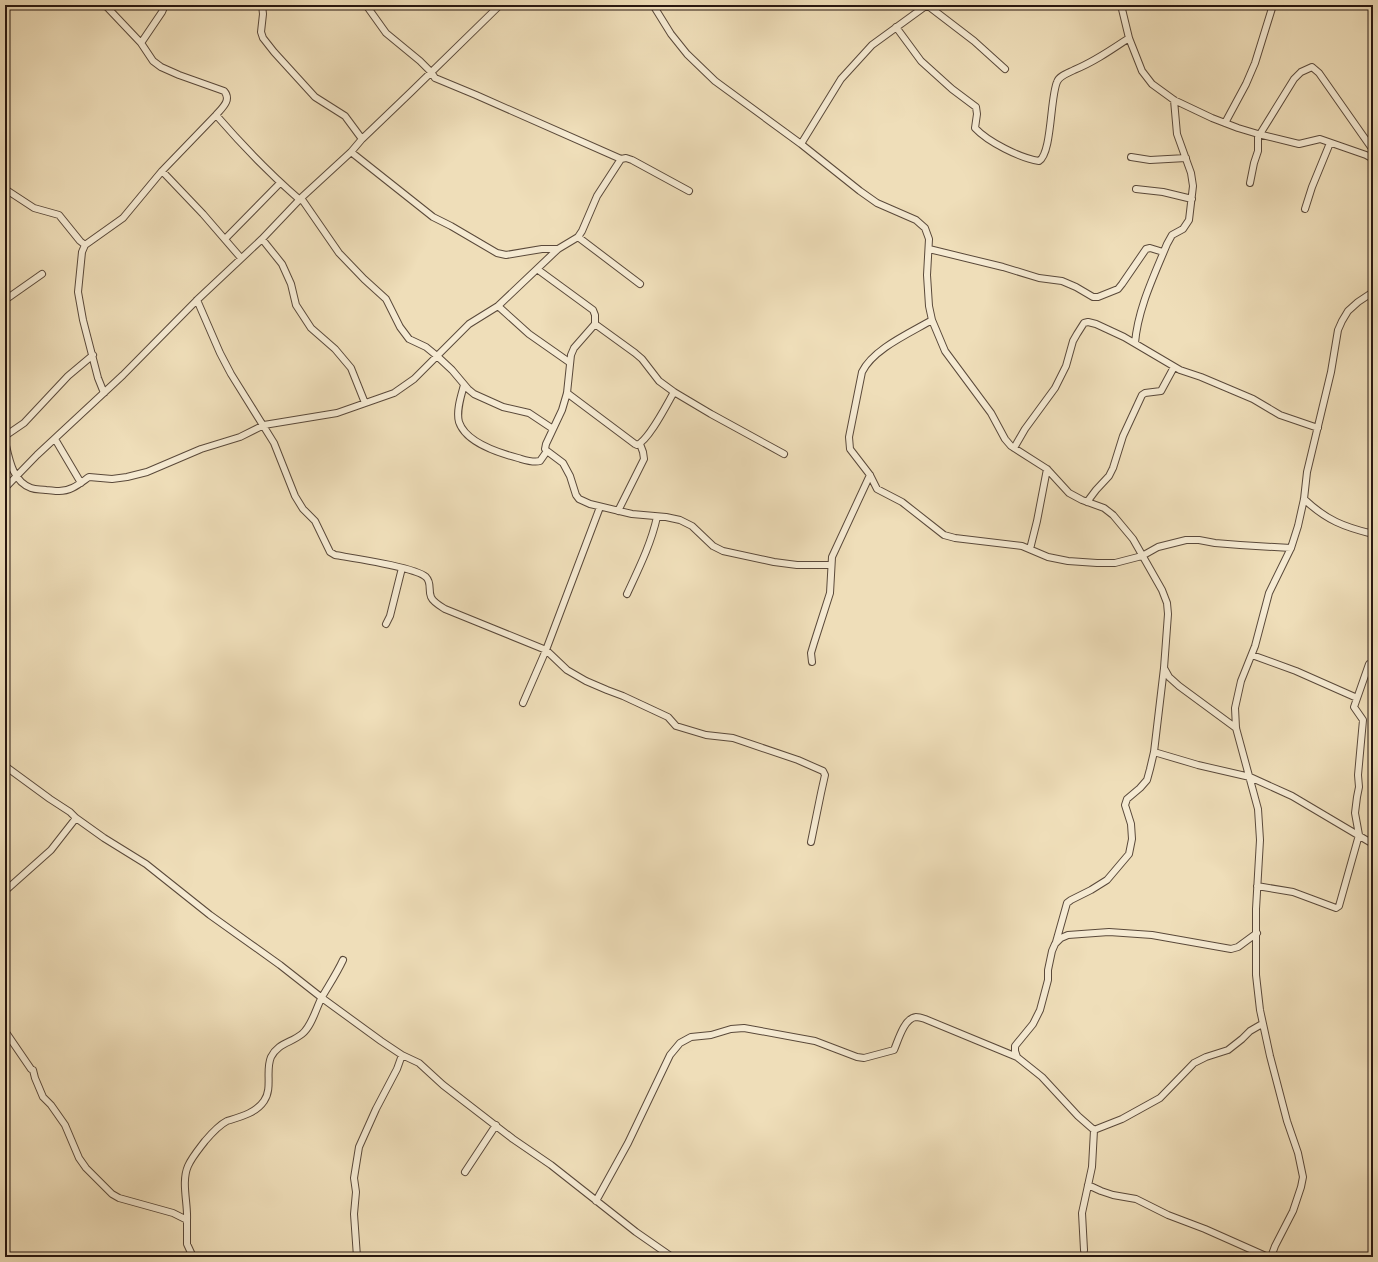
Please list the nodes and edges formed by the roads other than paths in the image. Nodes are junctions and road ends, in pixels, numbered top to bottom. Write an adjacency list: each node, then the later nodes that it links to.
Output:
1 (105, 5): 12 (street)
2 (165, 5): 12 (street)
3 (262, 5): 19 (street)
4 (366, 5): 14 (street)
5 (500, 5): 14 (street)
6 (653, 5): 21 (street)
7 (927, 5): 10 (street); 13 (street)
8 (1121, 5): 11 (street)
9 (1273, 5): 17 (street)
10 (896, 27): 11 (street); 21 (street)
11 (1129, 38): 15 (street)
12 (141, 44): 16 (street)
13 (1005, 69)
14 (431, 72): 19 (street); 26 (street)
15 (1174, 100): 17 (street); 25 (street)
16 (216, 115): 28 (street); 29 (street)
17 (1225, 123): 18 (street)
18 (1259, 134): 20 (street); 22 (street); 30 (street)
19 (362, 138): 23 (street)
20 (1330, 143): 27 (street); 36 (street)
21 (801, 144): 42 (street)
22 (1373, 150)
23 (351, 152): 34 (street); 41 (street)
24 (1131, 156): 25 (street)
25 (1186, 158): 35 (street)
26 (621, 159): 33 (street); 37 (street)
27 (1373, 159)
28 (162, 171): 38 (street); 40 (street)
29 (280, 183): 34 (street); 38 (street)
30 (1250, 183)
31 (5, 189): 40 (street)
32 (1136, 189): 35 (street)
33 (689, 191)
34 (300, 199): 39 (street); 56 (street)
35 (1192, 199): 43 (street)
36 (1305, 209)
37 (578, 237): 41 (street); 47 (street)
38 (225, 239): 44 (street)
39 (262, 239): 44 (street); 63 (street)
40 (85, 245): 55 (street)
41 (558, 249): 45 (street)
42 (929, 249): 43 (street); 52 (street)
43 (1163, 252): 54 (street)
44 (242, 258): 50 (street)
45 (537, 269): 51 (street); 53 (street)
46 (42, 274): 49 (street)
47 (640, 284)
48 (1373, 292): 66 (street)
49 (5, 300)
50 (197, 300): 61 (street); 64 (street)
51 (498, 306): 56 (street); 57 (street)
52 (932, 320): 71 (street); 75 (street)
53 (595, 324): 57 (street); 60 (street)
54 (1135, 343): 58 (street); 71 (street)
55 (93, 355): 61 (street); 67 (street)
56 (437, 356): 59 (street); 63 (street)
57 (569, 362): 62 (street)
58 (1174, 367): 66 (street); 80 (street)
59 (464, 385): 65 (street); 72 (street)
60 (674, 392): 70 (street); 73 (street)
61 (104, 393): 68 (street)
62 (566, 393): 65 (street); 70 (street)
63 (365, 404): 64 (street)
64 (264, 425): 77 (street); 89 (street)
65 (553, 428): 72 (street)
66 (1318, 428): 79 (street)
67 (5, 436)
68 (55, 439): 76 (street); 77 (street)
69 (5, 444): 76 (street)
70 (640, 444): 82 (street)
71 (1014, 448): 74 (street)
72 (547, 451): 81 (street)
73 (784, 454)
74 (1047, 468): 80 (street); 86 (street)
75 (870, 475): 86 (street); 88 (street)
76 (17, 476): 77 (street); 78 (street)
77 (81, 483)
78 (5, 488)
79 (1304, 499): 84 (street); 85 (street)
80 (1088, 502): 87 (street)
81 (600, 507): 82 (street); 92 (street)
82 (618, 511): 83 (street)
83 (657, 517): 88 (street); 90 (street)
84 (1373, 534)
85 (1291, 548): 87 (street); 93 (street)
86 (1030, 550): 87 (street)
87 (1142, 556): 96 (street)
88 (831, 565): 94 (street)
89 (402, 568): 91 (street); 92 (street)
90 (627, 594)
91 (386, 624)
92 (546, 650): 98 (street); 105 (street)
93 (1252, 654): 97 (street); 99 (street)
94 (812, 662)
95 (1370, 664): 97 (street)
96 (1164, 668): 99 (street); 100 (street)
97 (1357, 698): 104 (street)
98 (523, 703)
99 (1236, 728): 102 (street)
100 (1154, 752): 102 (street); 110 (street)
101 (5, 766): 103 (street)
102 (1250, 777): 104 (street); 107 (street)
103 (76, 818): 108 (street); 112 (street)
104 (1359, 835): 106 (street); 107 (street)
105 (811, 842)
106 (1373, 844)
107 (1257, 886): 109 (street)
108 (5, 891)
109 (1257, 933): 110 (street); 113 (street)
110 (1055, 944): 116 (street)
111 (343, 960): 112 (street)
112 (322, 998): 115 (street); 122 (street)
113 (1262, 1024): 118 (street); 128 (street)
114 (5, 1031): 122 (street)
115 (402, 1055): 117 (street); 125 (street)
116 (1017, 1057): 118 (street); 121 (street)
117 (496, 1125): 119 (street); 121 (street)
118 (1094, 1130): 120 (street)
119 (465, 1172)
120 (1088, 1185): 123 (street); 127 (street)
121 (596, 1201): 126 (street)
122 (187, 1220): 124 (street)
123 (1084, 1250)
124 (193, 1257)
125 (357, 1257)
126 (672, 1257)
127 (1268, 1257)
128 (1271, 1257)

